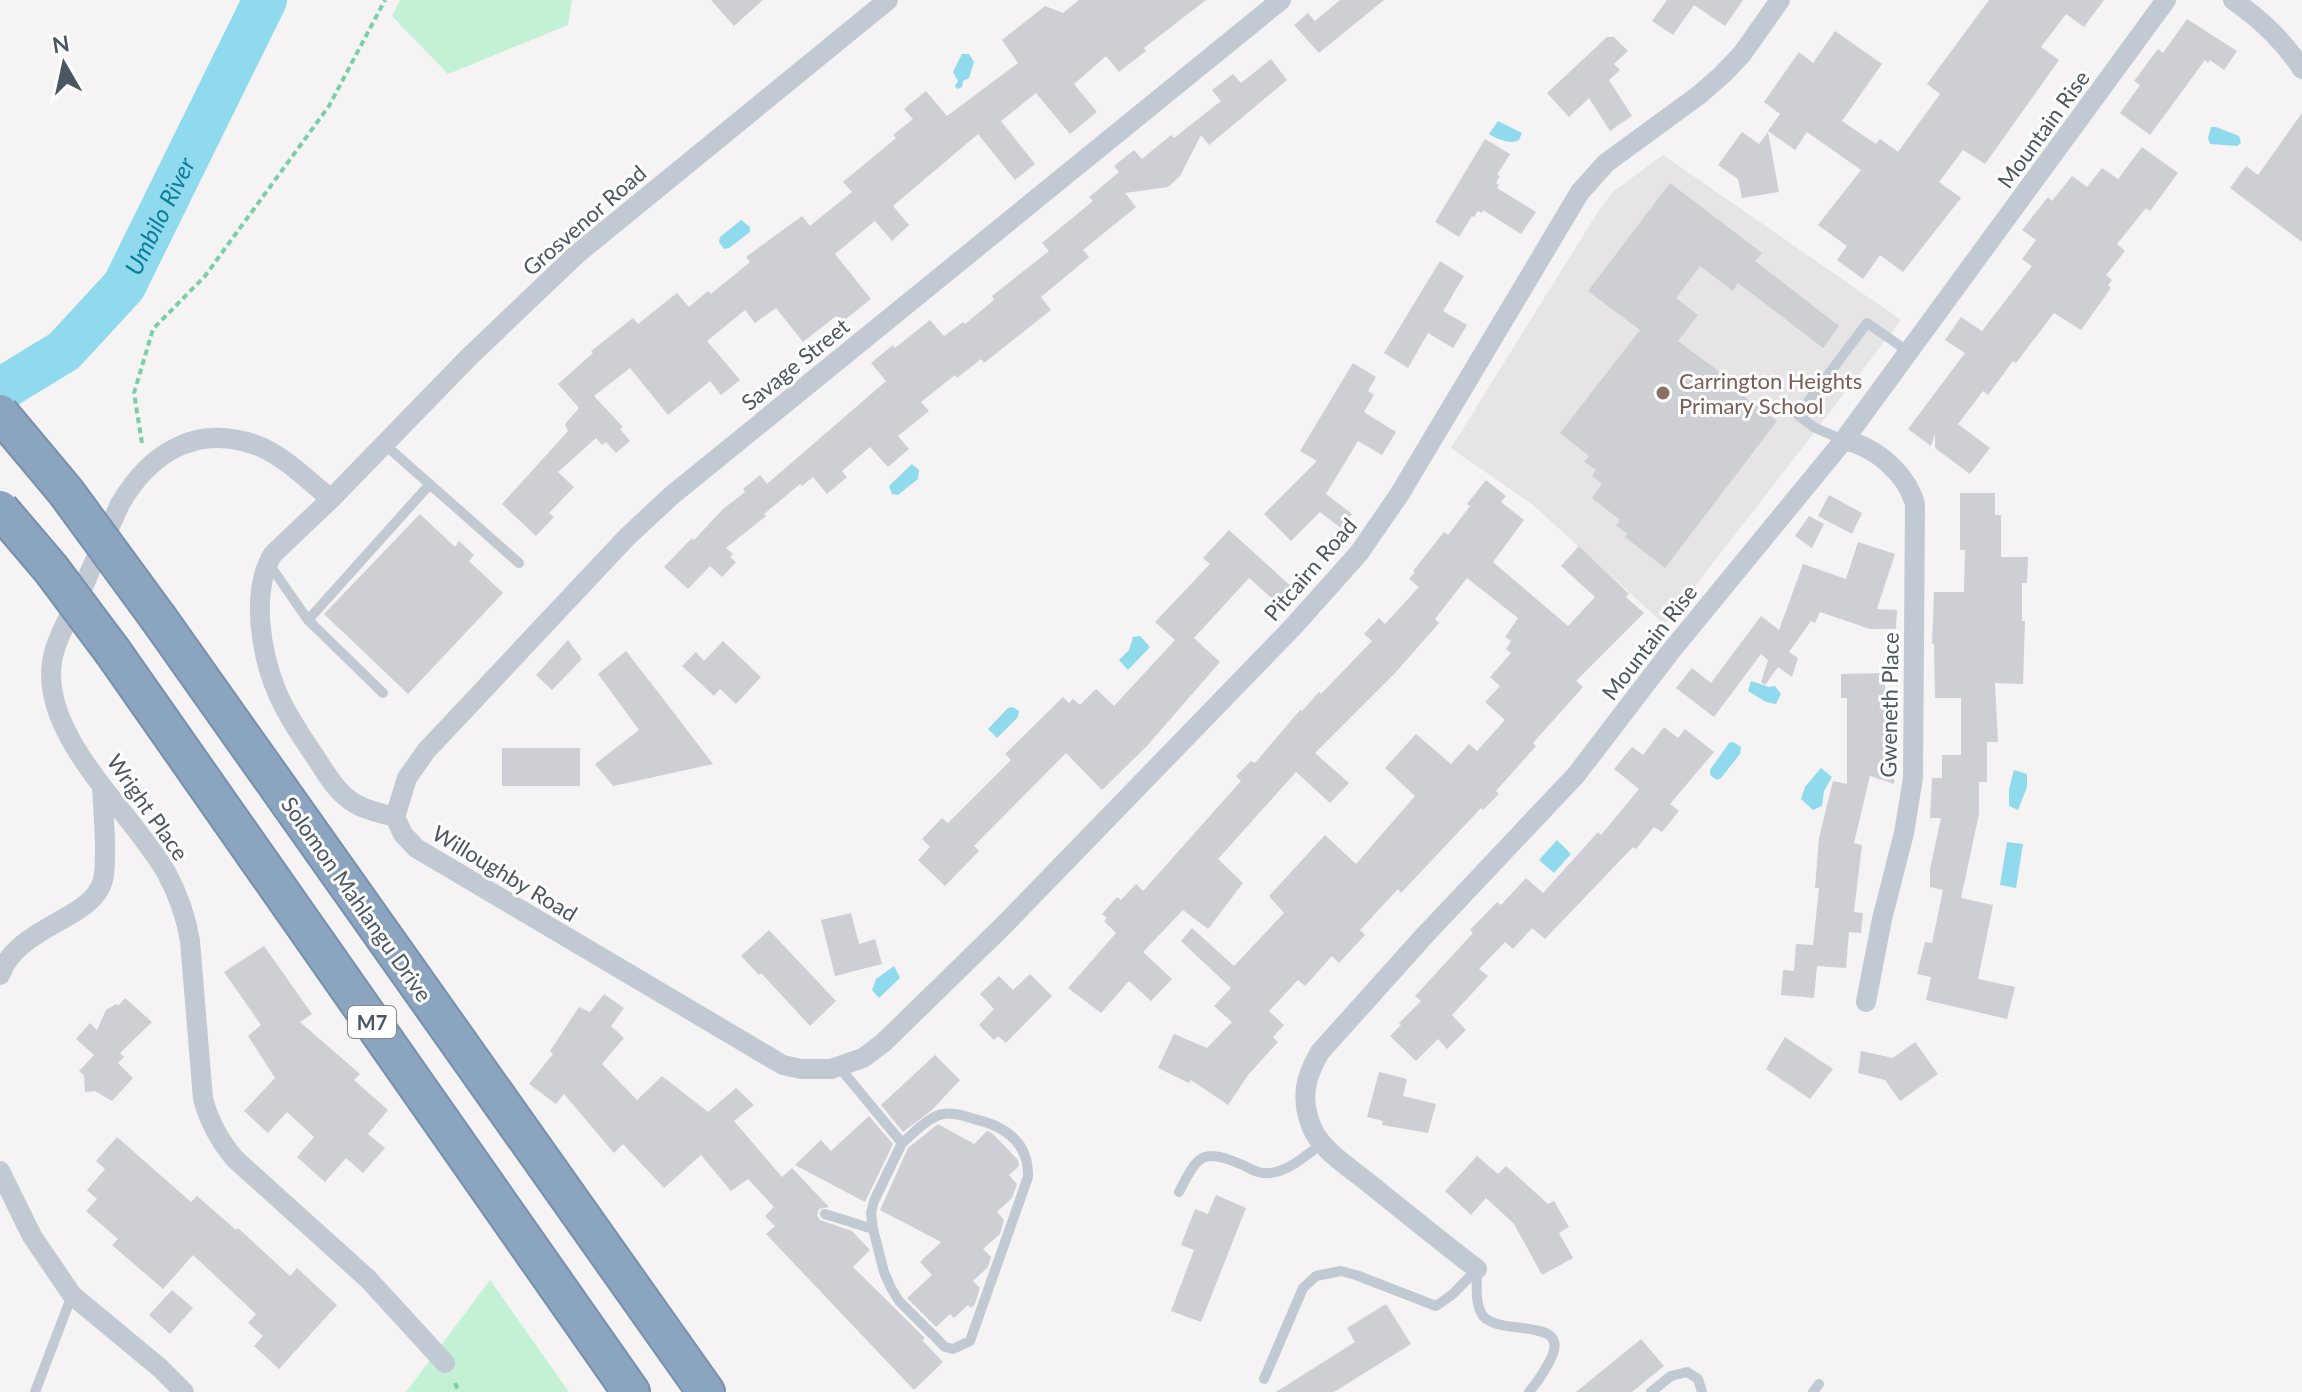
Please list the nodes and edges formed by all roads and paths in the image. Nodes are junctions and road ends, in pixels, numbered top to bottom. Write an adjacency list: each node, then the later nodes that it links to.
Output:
1 (385, 0): 12 (path)
2 (1281, 0): 21 (street, Savage Street)
3 (1780, 0): 24 (street, Pitcairn Road)
4 (2166, 0): 8 (street, Mountain Rise)
5 (2233, 0): 7 (street)
6 (884, 1): 11 (street, Grosvenor Road)
7 (2302, 69)
8 (1909, 352): 10 (street, Mountain Rise); 10 (lane)
9 (0, 413): 38 (highway, Solomon Mahlangu Drive / M7, bridge)
10 (1844, 440): 23 (street, Gweneth Place); 26 (street, Mountain Rise)
11 (383, 443): 13 (lane); 14 (street, Grosvenor Road)
12 (146, 468): 14 (street, Wright Place); 20 (street, Wright Place)
13 (430, 484): 17 (lane); 18 (lane)
14 (331, 499): 16 (street)
15 (0, 509): 37 (highway, M7, bridge)
16 (268, 562): 18 (lane); 21 (street)
17 (519, 563)
18 (308, 620): 19 (lane)
19 (383, 693)
20 (102, 786): 22 (street); 33 (street, Wright Place)
21 (395, 817): 24 (street, Willoughby Road)
22 (0, 975)
23 (1866, 1002)
24 (835, 1068): 25 (lane)
25 (902, 1143): 30 (lane); 30 (lane)
26 (1323, 1143): 28 (lane); 31 (street, Mountain Rise)
27 (0, 1171): 32 (street)
28 (1179, 1192)
29 (825, 1214): 30 (lane)
30 (873, 1229)
31 (1477, 1269): 34 (lane); 39 (lane)
32 (72, 1295): 35 (lane); 36 (street)
33 (445, 1363)
34 (1264, 1379)
35 (35, 1392)
36 (184, 1392)
37 (631, 1392)
38 (706, 1392)
39 (1529, 1392)
40 (1651, 1392): 41 (lane)
41 (1702, 1392)

